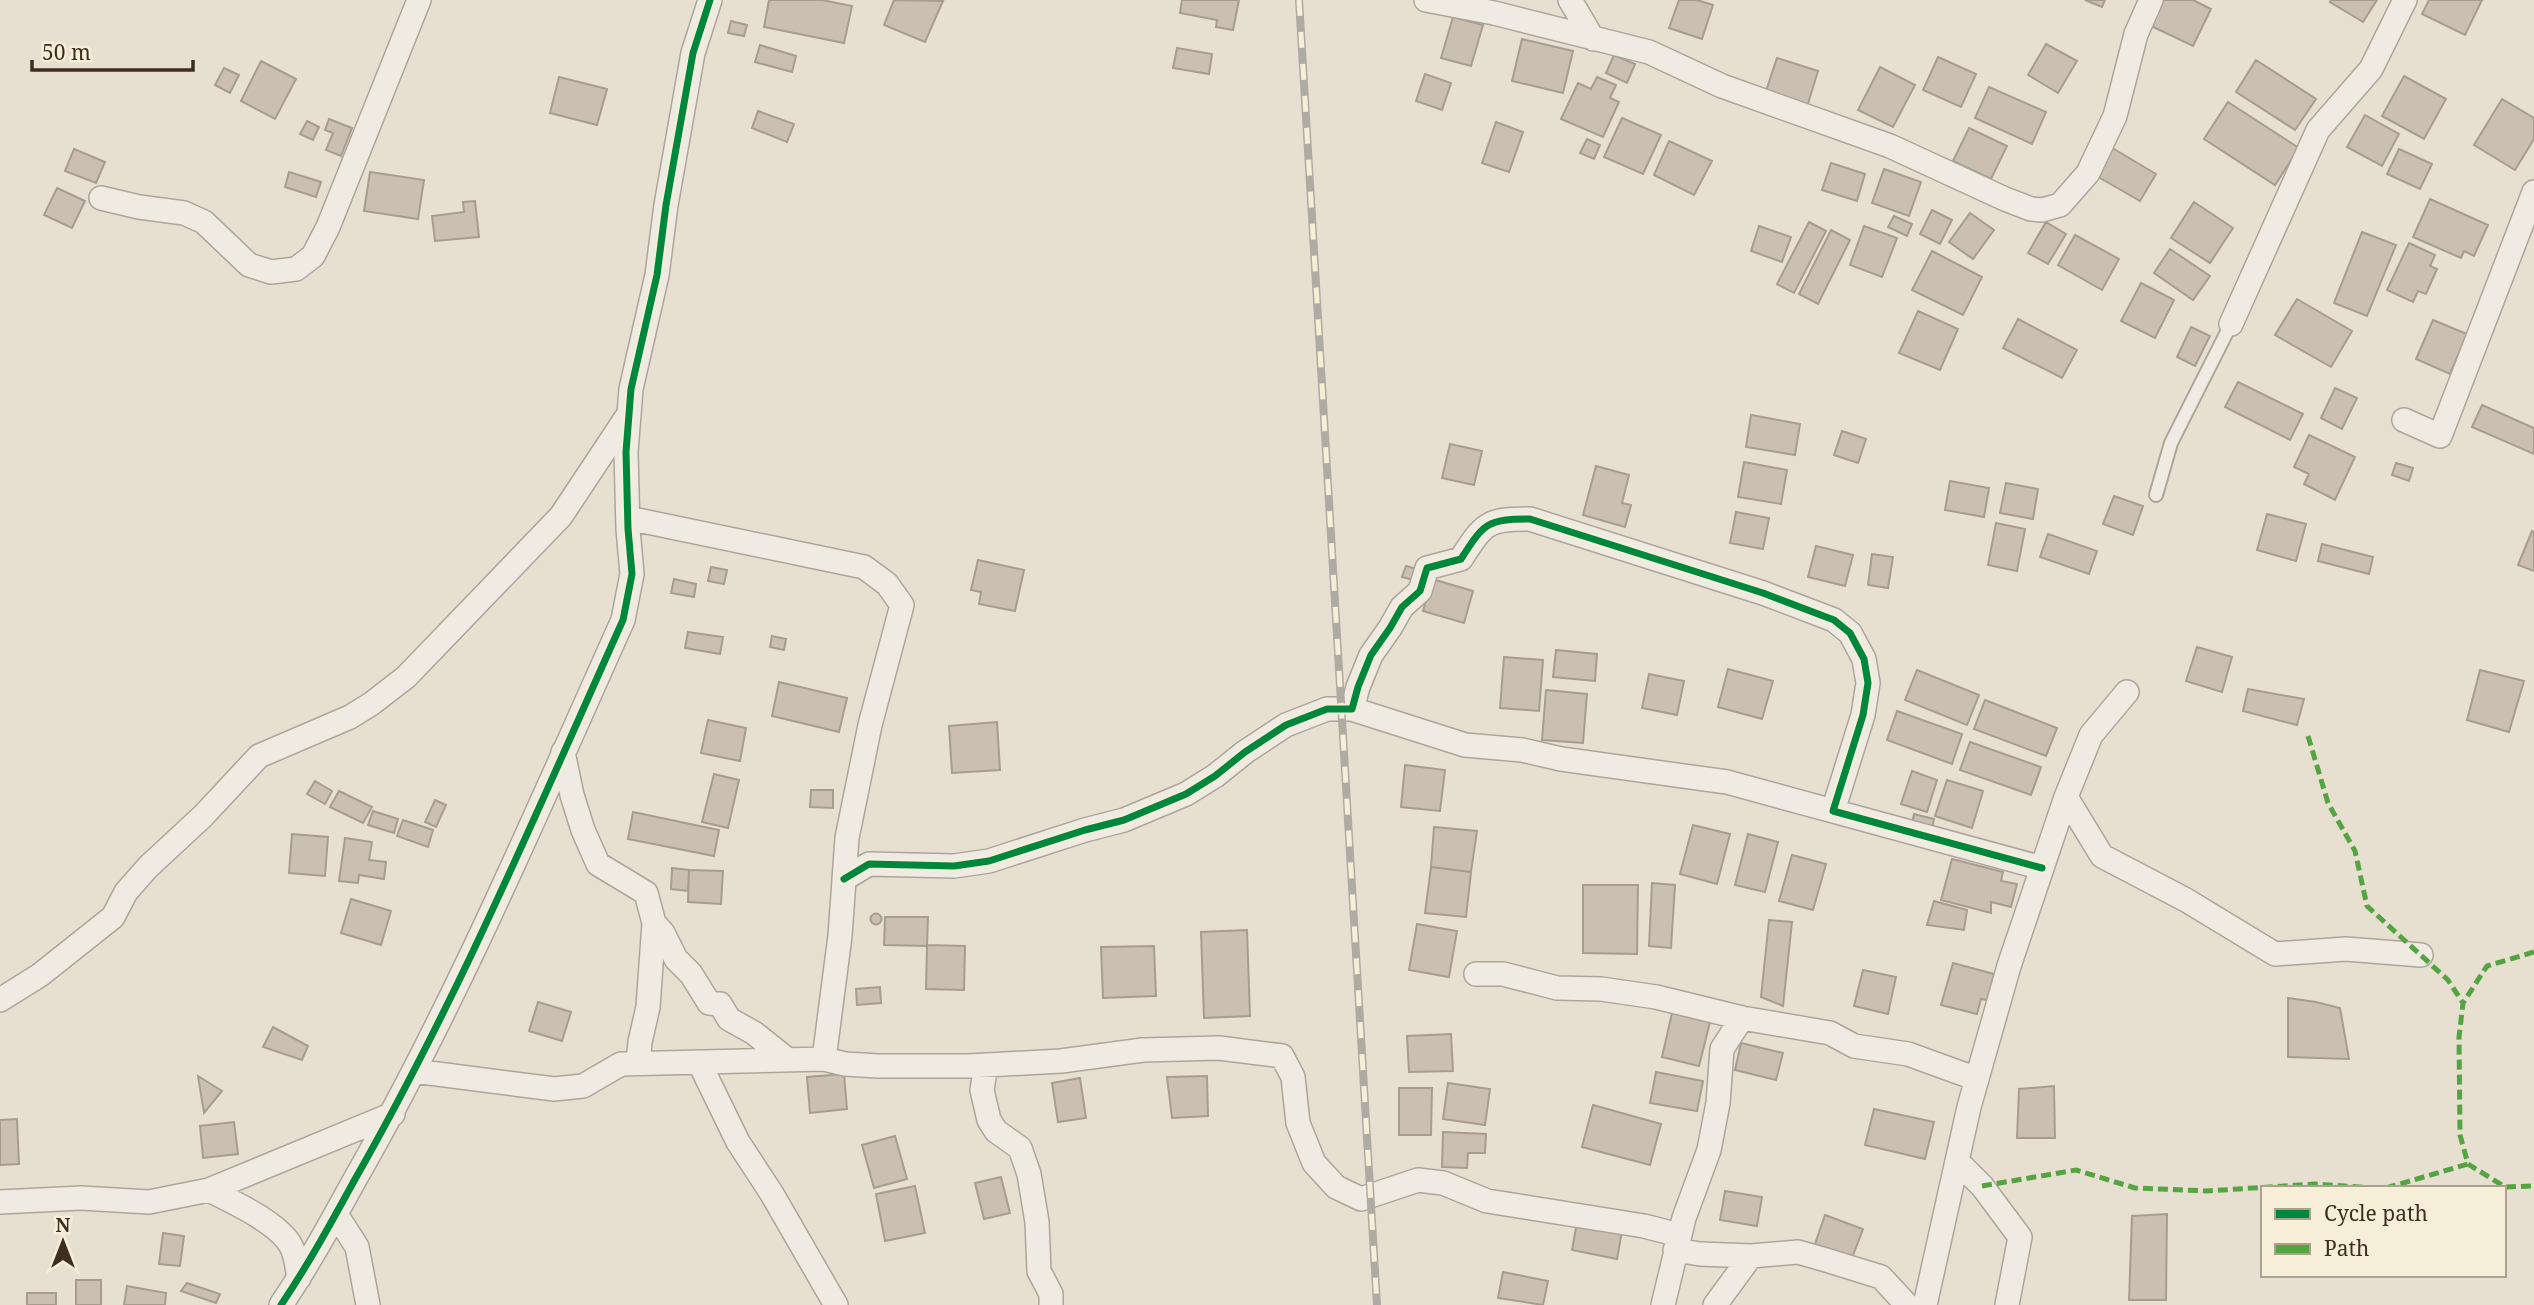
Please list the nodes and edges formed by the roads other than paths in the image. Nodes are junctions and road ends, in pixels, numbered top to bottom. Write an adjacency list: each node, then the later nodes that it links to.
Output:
1 (419, 0): 9 (street)
2 (710, 0): 11 (street)
3 (1426, 0): 7 (street)
4 (1570, 0): 7 (street)
5 (2151, 0): 7 (street)
6 (2405, 0): 10 (street)
7 (1593, 39)
8 (2534, 192): 12 (street)
9 (101, 198)
10 (2231, 324): 13 (lane)
11 (629, 414): 14 (street); 25 (street)
12 (2404, 419)
13 (2156, 495)
14 (628, 518): 17 (street); 21 (street)
15 (2127, 692): 18 (street)
16 (1352, 709): 19 (street); 19 (street); 21 (street)
17 (563, 752): 22 (street); 32 (street)
18 (2066, 797): 20 (street); 23 (street)
19 (1833, 811): 20 (street)
20 (2042, 868): 33 (street)
21 (844, 879): 27 (street)
22 (654, 923): 28 (street); 30 (street)
23 (2421, 956)
24 (1475, 974): 26 (street)
25 (0, 1000)
26 (1742, 1018): 33 (street); 39 (street)
27 (824, 1059): 28 (street); 31 (street)
28 (788, 1060): 29 (street)
29 (699, 1062): 30 (street); 44 (street)
30 (638, 1063): 32 (street)
31 (986, 1065): 39 (street); 45 (street)
32 (414, 1071): 34 (street)
33 (1977, 1079): 35 (street)
34 (393, 1114): 36 (street); 38 (street)
35 (1956, 1161): 49 (street); 50 (street)
36 (209, 1190): 37 (street); 41 (street)
37 (0, 1202)
38 (336, 1214): 41 (street); 43 (street)
39 (1677, 1243): 40 (street); 46 (street)
40 (1751, 1256): 47 (street); 48 (street)
41 (299, 1278): 42 (street)
42 (281, 1305)
43 (368, 1305)
44 (836, 1305)
45 (1051, 1305)
46 (1663, 1305)
47 (1715, 1305)
48 (1907, 1305)
49 (1925, 1305)
50 (2007, 1305)

